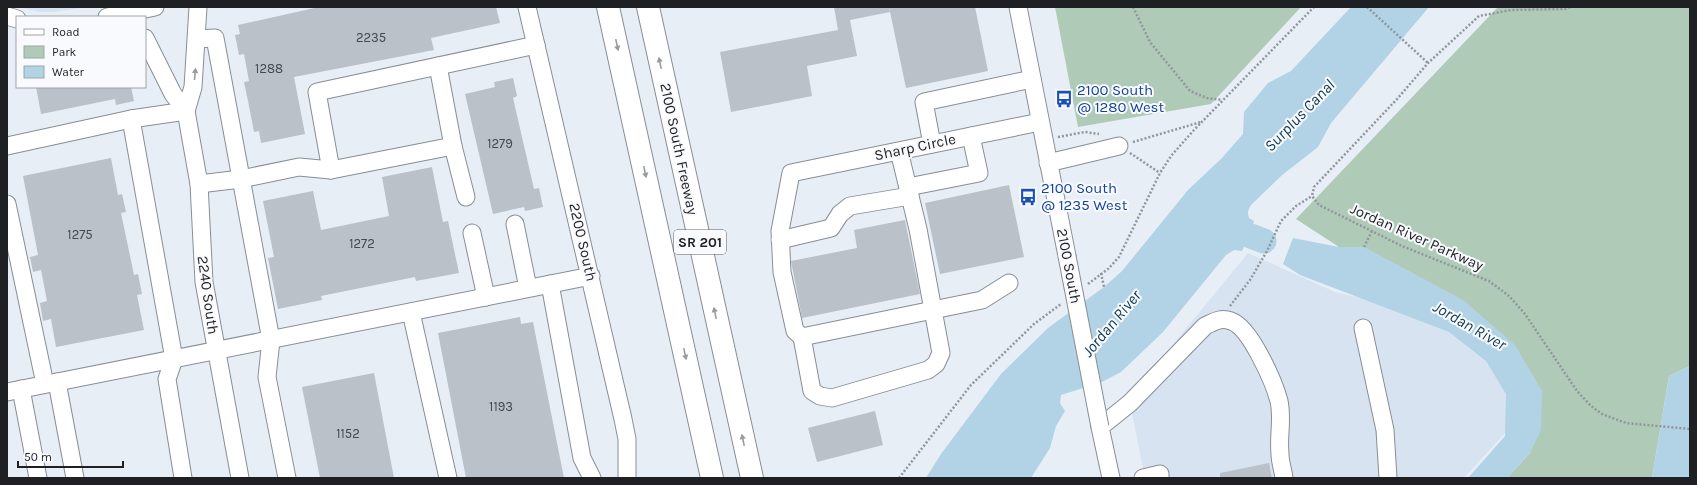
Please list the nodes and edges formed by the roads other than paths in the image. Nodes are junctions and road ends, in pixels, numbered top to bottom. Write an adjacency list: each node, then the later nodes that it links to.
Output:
1 (155, 7): 7 (street)
2 (198, 7): 9 (street, 2240 South)
3 (527, 7): 11 (street, 2200 South)
4 (608, 7): 48 (highway, SR 201, one-way to 48)
5 (648, 7): 59 (highway, 2100 South Freeway / SR 201, one-way to 5)
6 (1018, 7): 13 (street, 2100 South)
7 (133, 14): 8 (street)
8 (116, 16)
9 (198, 39): 14 (street, 2240 South, one-way to 9); 25 (street)
10 (146, 40): 14 (street, 2240 South)
11 (536, 45): 12 (street); 33 (street, 2200 South)
12 (438, 66): 20 (street); 24 (street)
13 (1032, 79): 16 (street, 2100 South); 18 (street)
14 (186, 112): 15 (street); 26 (street, 2240 South)
15 (131, 120): 19 (street); 44 (street)
16 (1040, 122): 17 (street, Sharp Circle); 23 (street, 2100 South)
17 (971, 136): 18 (street, Sharp Circle); 27 (street)
18 (932, 144): 22 (street, Sharp Circle)
19 (7, 146)
20 (453, 146): 24 (street); 28 (street)
21 (1118, 146): 23 (street)
22 (899, 151): 27 (street); 32 (street, Sharp Circle)
23 (1048, 163): 47 (street, 2100 South, bridge)
24 (331, 170): 25 (street)
25 (241, 179): 26 (street); 42 (street)
26 (199, 184): 43 (street, 2240 South)
27 (909, 192): 32 (street); 38 (street)
28 (466, 196)
29 (7, 204): 45 (street)
30 (515, 224): 36 (street)
31 (472, 233): 37 (street)
32 (780, 240): 41 (street)
33 (591, 276): 35 (street); 56 (street, 2200 South)
34 (1009, 283): 38 (street)
35 (550, 284): 36 (street); 55 (street)
36 (528, 288): 37 (street)
37 (486, 297): 39 (street)
38 (933, 310): 41 (street); 41 (street)
39 (411, 312): 42 (street); 54 (street)
40 (1363, 328): 64 (street)
41 (802, 337)
42 (271, 340): 43 (street); 53 (street)
43 (217, 351): 44 (street); 52 (street, 2240 South)
44 (174, 359): 45 (street); 51 (street)
45 (51, 383): 46 (street); 50 (street)
46 (11, 390): 49 (street)
47 (1100, 427): 60 (street, 2100 South); 63 (street)
48 (701, 428): 57 (highway); 58 (highway, SR 201)
49 (38, 478)
50 (75, 478)
51 (183, 478)
52 (240, 478)
53 (287, 478)
54 (448, 478)
55 (592, 478)
56 (627, 478)
57 (696, 478)
58 (712, 478)
59 (752, 478)
60 (1111, 478)
61 (1143, 478): 62 (street)
62 (1160, 478)
63 (1284, 478)
64 (1388, 478)

